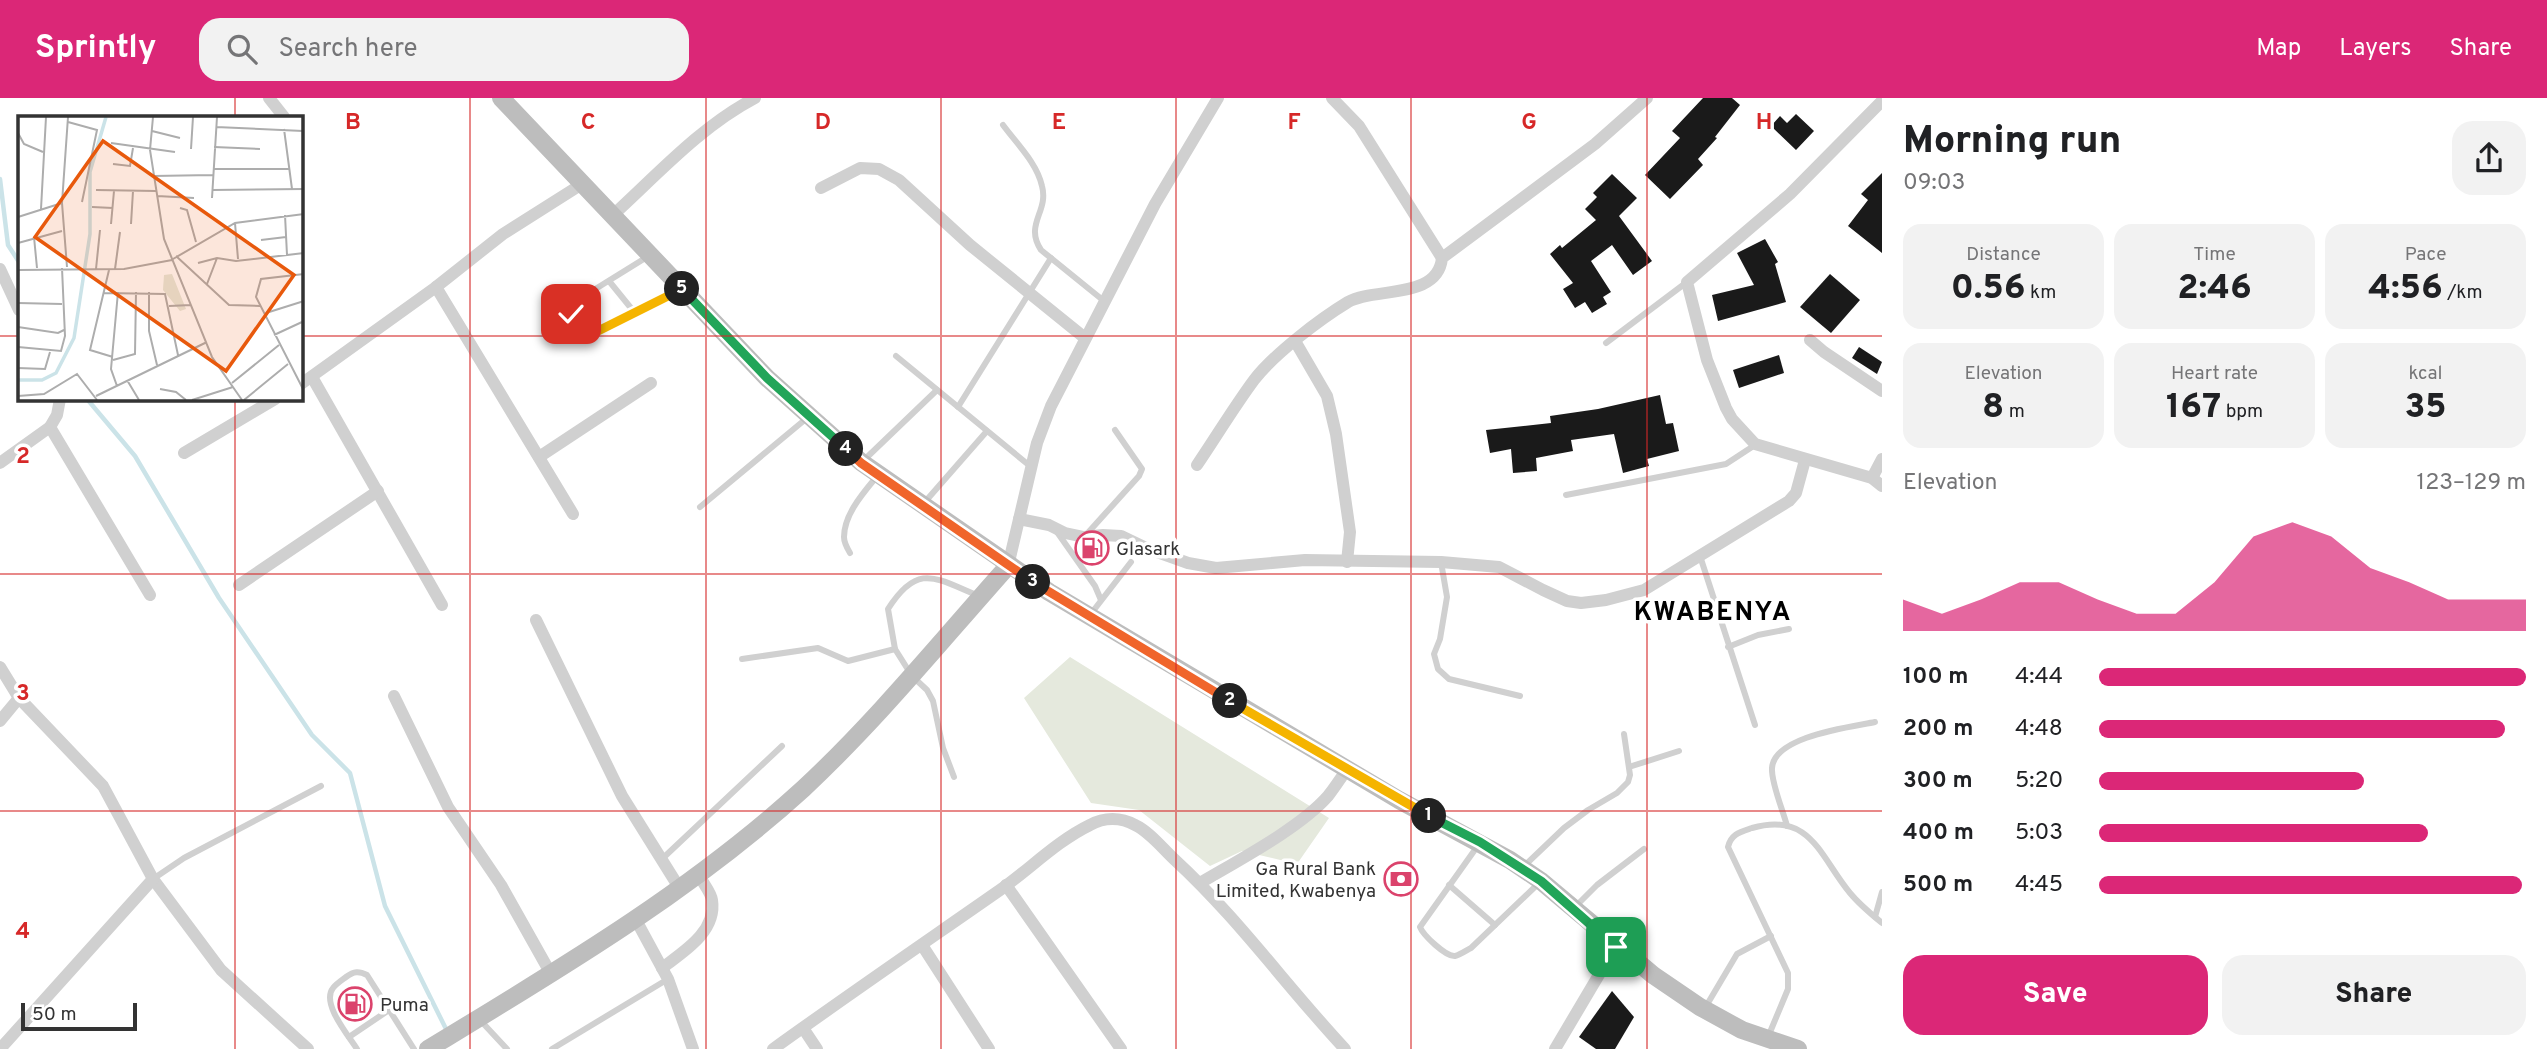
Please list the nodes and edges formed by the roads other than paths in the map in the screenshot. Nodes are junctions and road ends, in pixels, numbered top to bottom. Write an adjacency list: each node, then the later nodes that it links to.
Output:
1 (269, 98): 8 (street)
2 (501, 98): 10 (main road)
3 (755, 98): 12 (street)
4 (1218, 98): 22 (street)
5 (1332, 98): 15 (street)
6 (1647, 98): 15 (street)
7 (1882, 102): 18 (street)
8 (283, 116)
9 (1003, 125): 14 (lane)
10 (582, 184): 12 (main road); 19 (street)
11 (821, 188): 21 (street)
12 (613, 215): 13 (main road)
13 (651, 255): 17 (lane); 20 (main road)
14 (1051, 258): 21 (lane); 22 (lane)
15 (1442, 258): 27 (street)
16 (0, 270): 23 (street)
17 (609, 281): 24 (lane); 24 (lane)
18 (1687, 282): 28 (lane); 41 (street)
19 (436, 287): 30 (street); 43 (street)
20 (682, 289): 24 (lane); 37 (main road)
21 (1028, 292): 25 (street); 36 (lane)
22 (1104, 301): 25 (street)
23 (18, 308)
24 (635, 313)
25 (1085, 338): 49 (street)
26 (1810, 340): 33 (street)
27 (1295, 341): 48 (street); 63 (street)
28 (1606, 343)
29 (896, 356): 32 (lane)
30 (307, 380): 52 (street)
31 (651, 383): 43 (street)
32 (937, 390): 36 (lane); 47 (lane)
33 (1882, 391)
34 (60, 401): 38 (street)
35 (272, 401): 42 (street)
36 (958, 407): 40 (lane)
37 (809, 416): 47 (main road); 55 (lane)
38 (50, 427): 46 (street); 67 (street)
39 (1115, 430): 59 (lane)
40 (987, 431): 49 (lane); 54 (lane)
41 (1755, 444): 45 (street); 53 (lane)
42 (184, 453)
43 (539, 457): 56 (street)
44 (1882, 459): 51 (street)
45 (1805, 460): 51 (street); 61 (street)
46 (0, 463)
47 (861, 463): 50 (main road)
48 (1197, 464)
49 (1030, 466): 57 (street)
50 (880, 473): 54 (main road); 60 (lane)
51 (1877, 482)
52 (378, 491): 66 (street); 70 (street)
53 (1566, 495)
54 (923, 505): 65 (main road)
55 (700, 508)
56 (573, 514)
57 (1018, 519): 58 (street); 65 (street)
58 (1054, 528): 59 (street); 69 (lane)
59 (1084, 537): 63 (street)
60 (850, 553)
61 (1700, 556): 64 (street); 74 (lane)
62 (1130, 562): 69 (lane)
63 (1347, 562): 64 (street)
64 (1441, 562): 80 (lane)
65 (1008, 566): 68 (main road); 71 (main road)
66 (239, 586)
67 (150, 595)
68 (980, 597): 75 (lane); 78 (main road)
69 (1101, 600): 71 (lane)
70 (442, 605)
71 (1089, 616): 89 (main road)
72 (536, 620): 95 (street)
73 (1789, 629): 74 (lane)
74 (1728, 647): 84 (lane)
75 (895, 649): 76 (lane); 78 (lane)
76 (742, 659)
77 (0, 667): 81 (street)
78 (912, 676): 90 (lane); 97 (main road)
79 (394, 696): 113 (street)
80 (1520, 696)
81 (19, 698): 82 (street); 98 (street)
82 (0, 721)
83 (1875, 722): 92 (lane)
84 (1755, 725)
85 (1624, 734): 88 (lane)
86 (782, 746): 95 (lane)
87 (1679, 751): 88 (lane)
88 (1629, 767): 96 (lane)
89 (1347, 769): 93 (main road); 100 (street)
90 (954, 777)
91 (321, 786): 98 (lane)
92 (1787, 826): 106 (lane); 110 (lane)
93 (1480, 842): 96 (main road); 101 (lane)
94 (1644, 849): 105 (lane)
95 (661, 860): 103 (street)
96 (1522, 868): 99 (main road)
97 (698, 875): 103 (main road); 114 (street)
98 (152, 879): 123 (street); 124 (street)
99 (1541, 881): 105 (main road); 109 (lane)
100 (1200, 883): 102 (street); 134 (street)
101 (1449, 885): 109 (lane); 109 (lane)
102 (1006, 886): 111 (street); 133 (street)
103 (680, 888): 107 (main road)
104 (1882, 892): 106 (lane)
105 (1574, 909): 112 (main road)
106 (1875, 918): 108 (lane)
107 (636, 920): 113 (main road); 114 (street)
108 (1882, 923)
109 (1495, 925)
110 (1771, 936): 116 (lane); 120 (lane)
111 (922, 945): 118 (street); 132 (street)
112 (1616, 947): 116 (main road); 135 (street)
113 (551, 974): 117 (main road)
114 (664, 974): 128 (lane); 129 (street)
115 (389, 1010): 119 (lane); 119 (lane); 126 (lane)
116 (1704, 1010): 120 (main road)
117 (473, 1022): 121 (main road); 127 (lane)
118 (803, 1028): 130 (street); 131 (street)
119 (349, 1037): 125 (lane)
120 (1760, 1040): 122 (main road)
121 (431, 1047)
122 (1790, 1048)
123 (0, 1049)
124 (308, 1049)
125 (357, 1049)
126 (414, 1049)
127 (508, 1049)
128 (552, 1049)
129 (693, 1049)
130 (773, 1049)
131 (817, 1049)
132 (989, 1049)
133 (1121, 1049)
134 (1345, 1049)
135 (1555, 1049)

